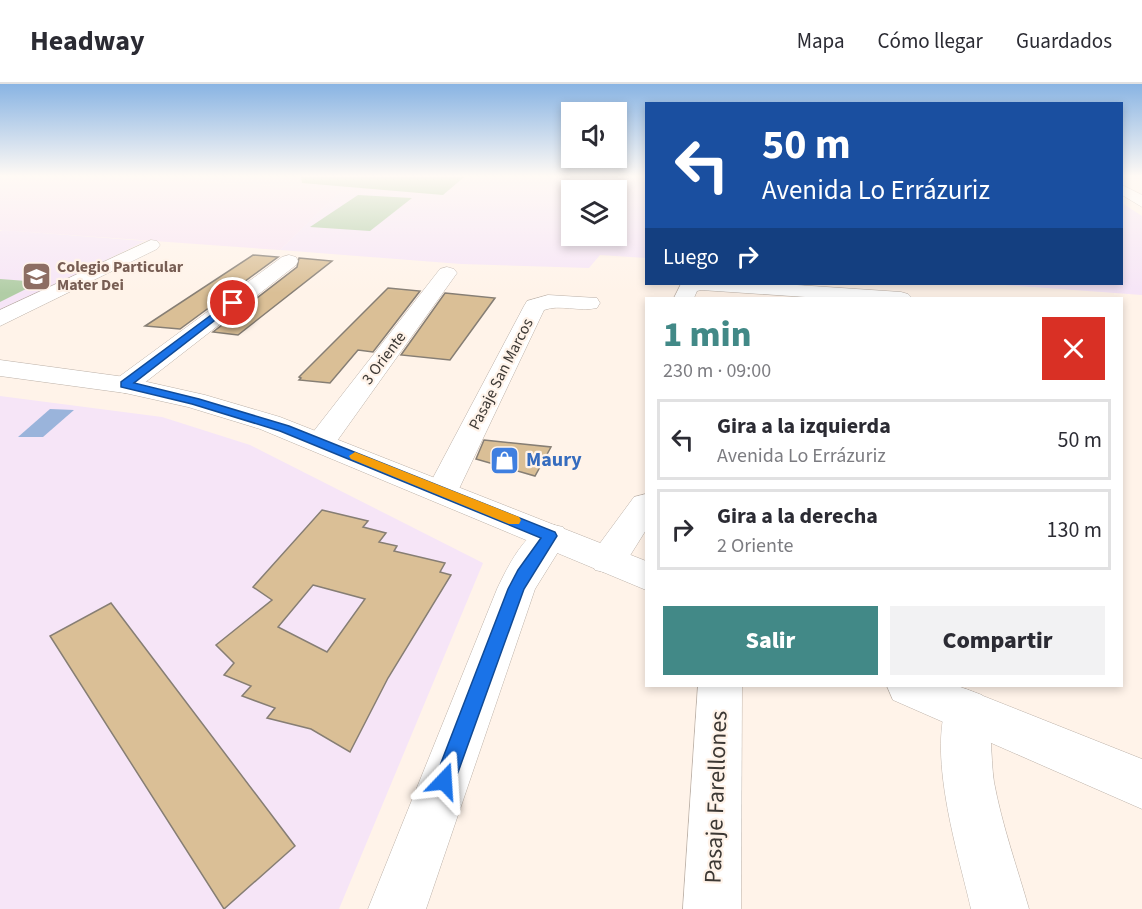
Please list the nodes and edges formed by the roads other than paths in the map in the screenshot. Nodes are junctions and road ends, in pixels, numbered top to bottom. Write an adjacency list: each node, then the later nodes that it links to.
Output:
1 (151, 245): 9 (street)
2 (289, 261): 11 (street)
3 (447, 273): 12 (street, 3 Oriente)
4 (699, 285): 6 (street)
5 (715, 285): 7 (street)
6 (686, 293)
7 (887, 297)
8 (589, 303): 13 (street, Pasaje San Marcos)
9 (0, 319)
10 (0, 368): 11 (street)
11 (125, 385): 12 (street)
12 (321, 442): 13 (street)
13 (442, 491): 15 (street)
14 (645, 506): 16 (street)
15 (550, 536): 16 (street); 22 (street)
16 (608, 560): 17 (street)
17 (645, 576)
18 (720, 687): 23 (street, Pasaje Farellones)
19 (915, 687): 20 (street)
20 (966, 710): 21 (street); 24 (street)
21 (1142, 784)
22 (396, 909)
23 (712, 909)
24 (1000, 909)

